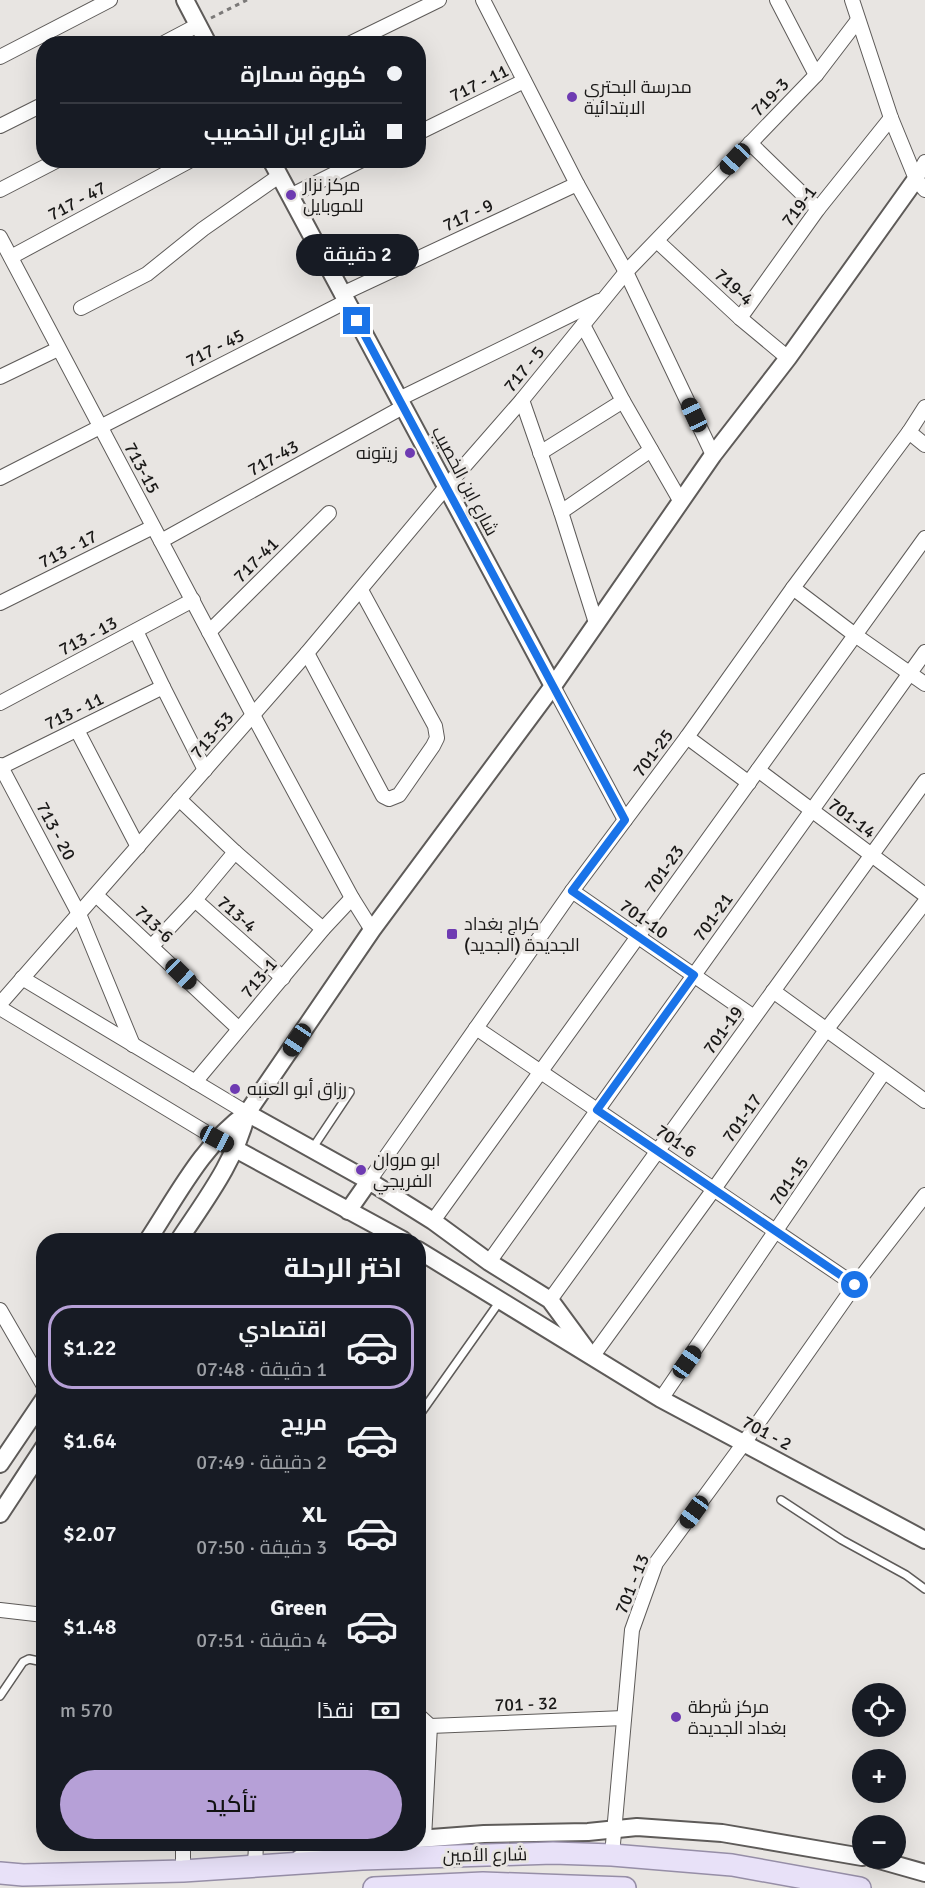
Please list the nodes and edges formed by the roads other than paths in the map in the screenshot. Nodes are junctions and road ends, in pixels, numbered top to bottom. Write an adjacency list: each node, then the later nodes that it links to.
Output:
1 (110, 0): 9 (street)
2 (184, 0): 8 (street)
3 (439, 0): 12 (street)
4 (483, 0): 16 (street)
5 (777, 0): 15 (street)
6 (852, 0): 7 (street)
7 (858, 20): 15 (street, 719-3); 18 (street)
8 (198, 25): 10 (street); 11 (street)
9 (41, 36)
10 (177, 36)
11 (204, 36)
12 (366, 36)
13 (36, 38): 14 (street)
14 (0, 57)
15 (816, 75): 21 (street, 719-3)
16 (524, 81): 20 (street, 717 - 11); 28 (street)
17 (36, 108): 19 (street)
18 (891, 118): 29 (street); 32 (street, 719-1)
19 (0, 126)
20 (426, 129)
21 (750, 142): 32 (street); 34 (street, 719-3)
22 (925, 162): 29 (street)
23 (43, 168): 30 (street)
24 (176, 168): 35 (street, 717 - 47)
25 (275, 168): 27 (street, شارع ابن الخصيب)
26 (346, 168): 31 (street)
27 (279, 176): 31 (street, شارع ابن الخصيب); 39 (street)
28 (577, 184): 36 (street); 37 (street, 717 - 9)
29 (921, 185): 43 (street)
30 (0, 190)
31 (290, 196): 37 (street, شارع ابن الخصيب)
32 (818, 209): 40 (street, 719-1)
33 (0, 237): 35 (street, 713-15)
34 (657, 241): 36 (street, 719-3); 40 (street, 719-4)
35 (12, 257): 42 (street, 713-15)
36 (627, 272): 38 (street, 717 - 5); 54 (street)
37 (345, 298): 47 (street, شارع ابن الخصيب); 49 (street, 717 - 45)
38 (606, 298): 41 (street, 717 - 5); 47 (street, 717-43)
39 (81, 308)
40 (740, 318): 43 (street, 719-4)
41 (583, 325): 45 (street, 717 - 5); 46 (street)
42 (58, 349): 44 (street); 49 (street, 713-15)
43 (788, 358): 54 (street)
44 (0, 377)
45 (522, 400): 53 (street); 56 (street, 717 - 5)
46 (623, 401): 52 (street); 53 (street)
47 (401, 403): 56 (street, شارع ابن الخصيب); 62 (street, 717-43)
48 (925, 407): 50 (street, 701-25)
49 (100, 428): 55 (street, 717 - 45); 60 (street, 713-15)
50 (909, 432): 51 (street); 63 (street, 701-25)
51 (925, 444)
52 (651, 450): 57 (street); 58 (street)
53 (540, 453): 58 (street)
54 (713, 455): 57 (street)
55 (0, 478)
56 (446, 487): 64 (street, 713-53); 75 (street, شارع ابن الخصيب)
57 (681, 502): 67 (street)
58 (561, 512): 67 (street)
59 (329, 513): 69 (street, 717-41)
60 (153, 526): 62 (street, 713-15); 66 (street, 713 - 17)
61 (925, 538): 70 (street, 701-23)
62 (161, 541): 65 (street, 713-15)
63 (793, 588): 70 (street); 80 (street, 701-25)
64 (361, 590): 72 (street, 713-53); 72 (street)
65 (193, 600): 68 (street, 713 - 13); 69 (street, 713-15)
66 (0, 603)
67 (596, 623): 75 (street)
68 (136, 631): 76 (street); 77 (street, 713 - 13)
69 (209, 632): 78 (street, 713-15)
70 (855, 635): 73 (street); 83 (street, 701-23)
71 (925, 652): 73 (street, 701-21)
72 (307, 653): 78 (street, 713-53)
73 (910, 673): 74 (street); 87 (street, 701-21)
74 (925, 684)
75 (553, 686): 88 (street, شارع ابن الخصيب); 100 (street)
76 (163, 687): 79 (street, 713 - 11); 82 (street)
77 (0, 703)
78 (254, 715): 82 (street, 713-53); 95 (street, 713-15)
79 (77, 730): 81 (street, 713 - 11); 89 (street)
80 (687, 737): 85 (street); 88 (street, 701-25)
81 (1, 766): 98 (street, 713 - 20)
82 (205, 770): 86 (street, 713-53)
83 (758, 770): 85 (street, 701-23); 87 (street, 701-14)
84 (925, 781): 91 (street, 701-19)
85 (749, 783): 101 (street, 701-23)
86 (179, 799): 89 (street, 713-53); 90 (street)
87 (812, 810): 91 (street, 701-14); 103 (street, 701-21)
88 (625, 820): 92 (street, 701-25)
89 (138, 847): 93 (street, 713-53)
90 (235, 852): 96 (street); 99 (street)
91 (871, 855): 94 (street, 701-14); 106 (street, 701-19)
92 (572, 891): 101 (street, 701-10); 109 (street, 701-25)
93 (96, 895): 98 (street, 713-53); 102 (street, 713-6)
94 (925, 895)
95 (352, 898): 99 (street, 713-1); 100 (street, 713-15)
96 (195, 900): 102 (street); 105 (street, 713-4)
97 (925, 902): 111 (street, 701-17)
98 (80, 914): 104 (street, 713-53); 112 (street, 713 - 20)
99 (323, 929): 105 (street, 713-1)
100 (372, 930): 119 (street)
101 (638, 937): 103 (street, 701-10); 113 (street, 701-23)
102 (152, 946): 110 (street, 713-6)
103 (694, 975): 108 (street, 701-10); 118 (street, 701-21)
104 (22, 978): 107 (street, 713-53); 112 (street)
105 (283, 978): 110 (street, 713-1)
106 (772, 992): 108 (street, 701-19); 111 (street)
107 (0, 1006): 120 (street)
108 (754, 1017): 123 (street, 701-19)
109 (476, 1028): 113 (street, 701-6); 124 (street, 701-25)
110 (239, 1029): 115 (street, 713-1)
111 (826, 1030): 114 (street); 125 (street, 701-17)
112 (133, 1045): 115 (street)
113 (541, 1072): 118 (street, 701-6); 128 (street, 701-23)
114 (884, 1072): 117 (street); 129 (street, 701-15)
115 (195, 1082): 119 (street)
116 (350, 1092): 122 (lane)
117 (925, 1101)
118 (597, 1110): 123 (street, 701-6); 134 (street, 701-21)
119 (247, 1113): 120 (street); 121 (street); 122 (street)
120 (217, 1139): 121 (street); 130 (street)
121 (236, 1149): 127 (street); 131 (street)
122 (312, 1149): 124 (street)
123 (658, 1151): 125 (street, 701-6); 136 (street, 701-19)
124 (369, 1181): 127 (street); 128 (street)
125 (714, 1189): 129 (street, 701-6); 139 (street, 701-17)
126 (925, 1195): 135 (street, 701 - 13)
127 (348, 1211): 132 (street)
128 (433, 1221): 134 (street)
129 (777, 1232): 135 (street, 701-6); 141 (street, 701-15)
130 (153, 1233)
131 (184, 1233)
132 (390, 1233)
133 (426, 1255): 137 (street, 701 - 2)
134 (489, 1262): 136 (street)
135 (855, 1285): 144 (street, 701 - 13)
136 (550, 1300): 139 (street)
137 (500, 1301): 139 (street, 701 - 2); 142 (lane)
138 (0, 1310): 140 (street)
139 (592, 1357): 141 (street, 701 - 2)
140 (36, 1372)
141 (661, 1399): 144 (street, 701 - 2)
142 (426, 1407)
143 (36, 1411): 146 (street)
144 (744, 1443): 149 (street, 701 - 2); 155 (street, 701 - 13)
145 (36, 1459): 148 (street)
146 (0, 1464)
147 (781, 1500): 150 (lane)
148 (0, 1514)
149 (925, 1540)
150 (925, 1589)
151 (0, 1610): 152 (street)
152 (36, 1614)
153 (36, 1660): 154 (lane)
154 (0, 1696)
155 (624, 1718): 157 (street, 701 - 32); 159 (street, 701 - 13)
156 (426, 1722): 157 (street)
157 (430, 1726): 158 (street)
158 (426, 1776)
159 (614, 1830): 160 (street); 164 (street, 701 - 13); 165 (street)
160 (426, 1838)
161 (183, 1851): 169 (street)
162 (256, 1851): 167 (street)
163 (321, 1851): 166 (street)
164 (612, 1855): 166 (main road, شارع الأمين); 175 (main road, شارع الأمين)
165 (852, 1855)
166 (285, 1863): 167 (main road, شارع الأمين)
167 (255, 1866): 169 (main road, شارع الأمين)
168 (906, 1868): 171 (street)
169 (183, 1871): 170 (main road, شارع الأمين)
170 (0, 1873)
171 (925, 1873)
172 (422, 1887): 173 (main road, شارع الأمين); 174 (main road, شارع الأمين)
173 (374, 1888)
174 (625, 1888)
175 (860, 1888)

